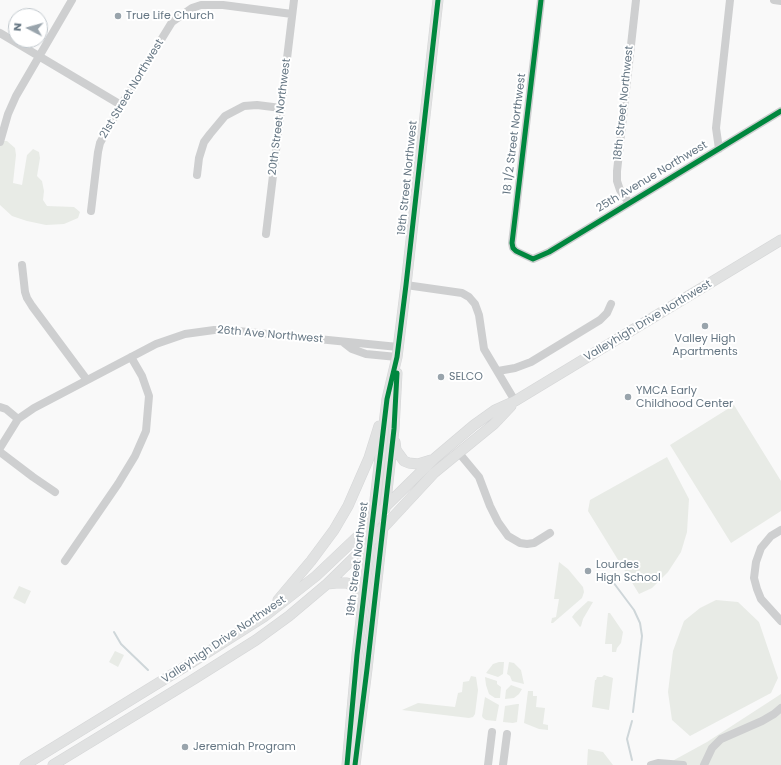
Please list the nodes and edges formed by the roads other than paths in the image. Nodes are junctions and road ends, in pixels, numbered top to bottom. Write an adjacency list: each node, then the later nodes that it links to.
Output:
1 (72, 0): 11 (street)
2 (294, 0): 9 (street, 20th Street Northwest)
3 (438, 0): 24 (main road, 19th Street Northwest)
4 (541, 0): 22 (street, 18 1/2 Street Northwest)
5 (636, 0): 18 (street, 18th Street Northwest)
6 (730, 0): 16 (street)
7 (774, 0): 8 (street)
8 (781, 1)
9 (292, 14): 12 (street, 21st Street Northwest); 13 (street, 20th Street Northwest)
10 (0, 33): 11 (street)
11 (38, 56): 12 (street); 15 (street)
12 (121, 105): 19 (street, 21st Street Northwest)
13 (281, 108): 17 (street); 20 (street, 20th Street Northwest)
14 (781, 111): 16 (street, 25th Avenue Northwest)
15 (0, 142)
16 (719, 149): 18 (street, 25th Avenue Northwest)
17 (197, 175)
18 (628, 203): 22 (street, 25th Avenue Northwest)
19 (91, 211)
20 (266, 234)
21 (781, 240): 31 (main road, Valleyhigh Drive Northwest)
22 (533, 259)
23 (22, 265): 29 (street)
24 (406, 285): 26 (main road, 19th Street Northwest); 28 (street)
25 (611, 304): 28 (street)
26 (398, 352): 27 (street, 26th Ave Northwest); 30 (main road, 19th Street Northwest); 34 (main road, 19th Street Northwest)
27 (131, 357): 29 (street, 26th Ave Northwest); 46 (street)
28 (498, 371): 31 (street)
29 (87, 380): 33 (street, 26th Ave Northwest)
30 (387, 399): 41 (main road, 19th Street Northwest); 49 (main road)
31 (515, 401): 37 (main road, Valleyhigh Drive Northwest); 38 (main road, Valleyhigh Drive Northwest)
32 (0, 407): 33 (street)
33 (18, 419): 35 (street)
34 (394, 429): 38 (main road); 40 (main road, 19th Street Northwest)
35 (0, 448)
36 (0, 452): 39 (street)
37 (459, 453): 42 (main road, Valleyhigh Drive Northwest); 44 (street)
38 (435, 458): 40 (main road, Valleyhigh Drive Northwest)
39 (55, 492)
40 (385, 507): 41 (main road, Valleyhigh Drive Northwest); 42 (main road, 19th Street Northwest)
41 (373, 522): 45 (main road, 19th Street Northwest); 49 (main road, Valleyhigh Drive Northwest)
42 (383, 527): 45 (main road, Valleyhigh Drive Northwest); 57 (main road, 19th Street Northwest)
43 (781, 530): 50 (street)
44 (550, 533)
45 (370, 542): 47 (main road, Valleyhigh Drive Northwest); 48 (main road, 19th Street Northwest)
46 (65, 561)
47 (327, 584): 48 (main road); 55 (main road, Valleyhigh Drive Northwest)
48 (363, 600): 56 (main road, 19th Street Northwest)
49 (265, 616): 54 (main road, Valleyhigh Drive Northwest)
50 (781, 621)
51 (781, 708): 62 (street)
52 (492, 732): 58 (street)
53 (506, 734): 59 (street)
54 (25, 765)
55 (54, 765)
56 (347, 765)
57 (355, 765)
58 (488, 765)
59 (503, 765)
60 (651, 765): 61 (street)
61 (683, 765)
62 (704, 765)

